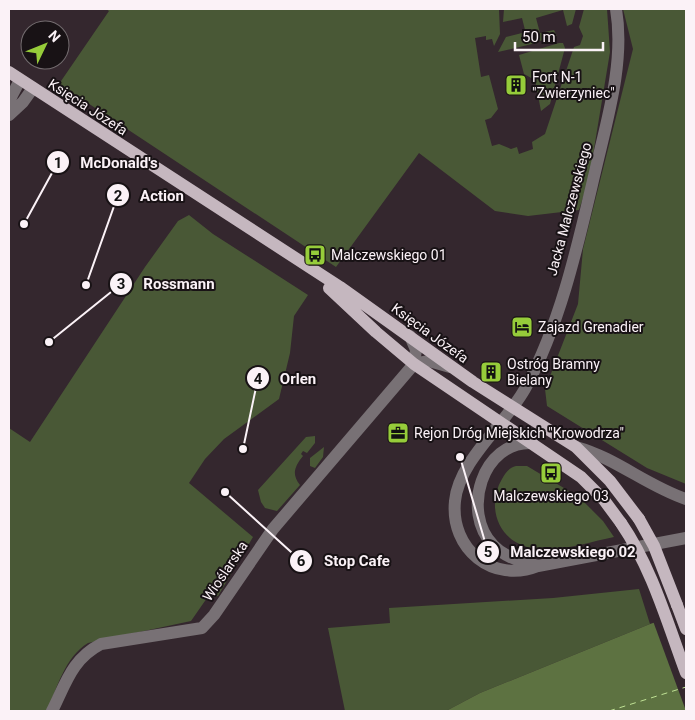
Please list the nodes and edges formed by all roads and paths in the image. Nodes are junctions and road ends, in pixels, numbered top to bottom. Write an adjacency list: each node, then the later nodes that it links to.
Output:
1 (616, 9): 11 (street, Jacka Malczewskiego)
2 (9, 72): 3 (main road, Księcia Józefa)
3 (20, 80): 4 (main road, Księcia Józefa); 5 (street)
4 (33, 88): 6 (street); 7 (main road, Księcia Józefa)
5 (9, 100)
6 (9, 114)
7 (303, 264): 8 (main road, Księcia Józefa); 9 (main road, Księcia Józefa)
8 (410, 336): 9 (street); 10 (main road, Księcia Józefa)
9 (414, 364): 10 (street); 12 (main road, Księcia Józefa); 20 (street, Wioślarska)
10 (452, 367): 11 (main road, Księcia Józefa)
11 (514, 409): 12 (street); 14 (main road, Księcia Józefa)
12 (501, 423): 13 (main road, Księcia Józefa); 17 (street)
13 (532, 443): 17 (street); 19 (main road, Księcia Józefa, bridge)
14 (576, 447): 15 (street, Księcia Józefa); 18 (main road, bridge)
15 (686, 499)
16 (686, 538): 17 (street)
17 (538, 566)
18 (686, 629)
19 (686, 673)
20 (52, 711)

